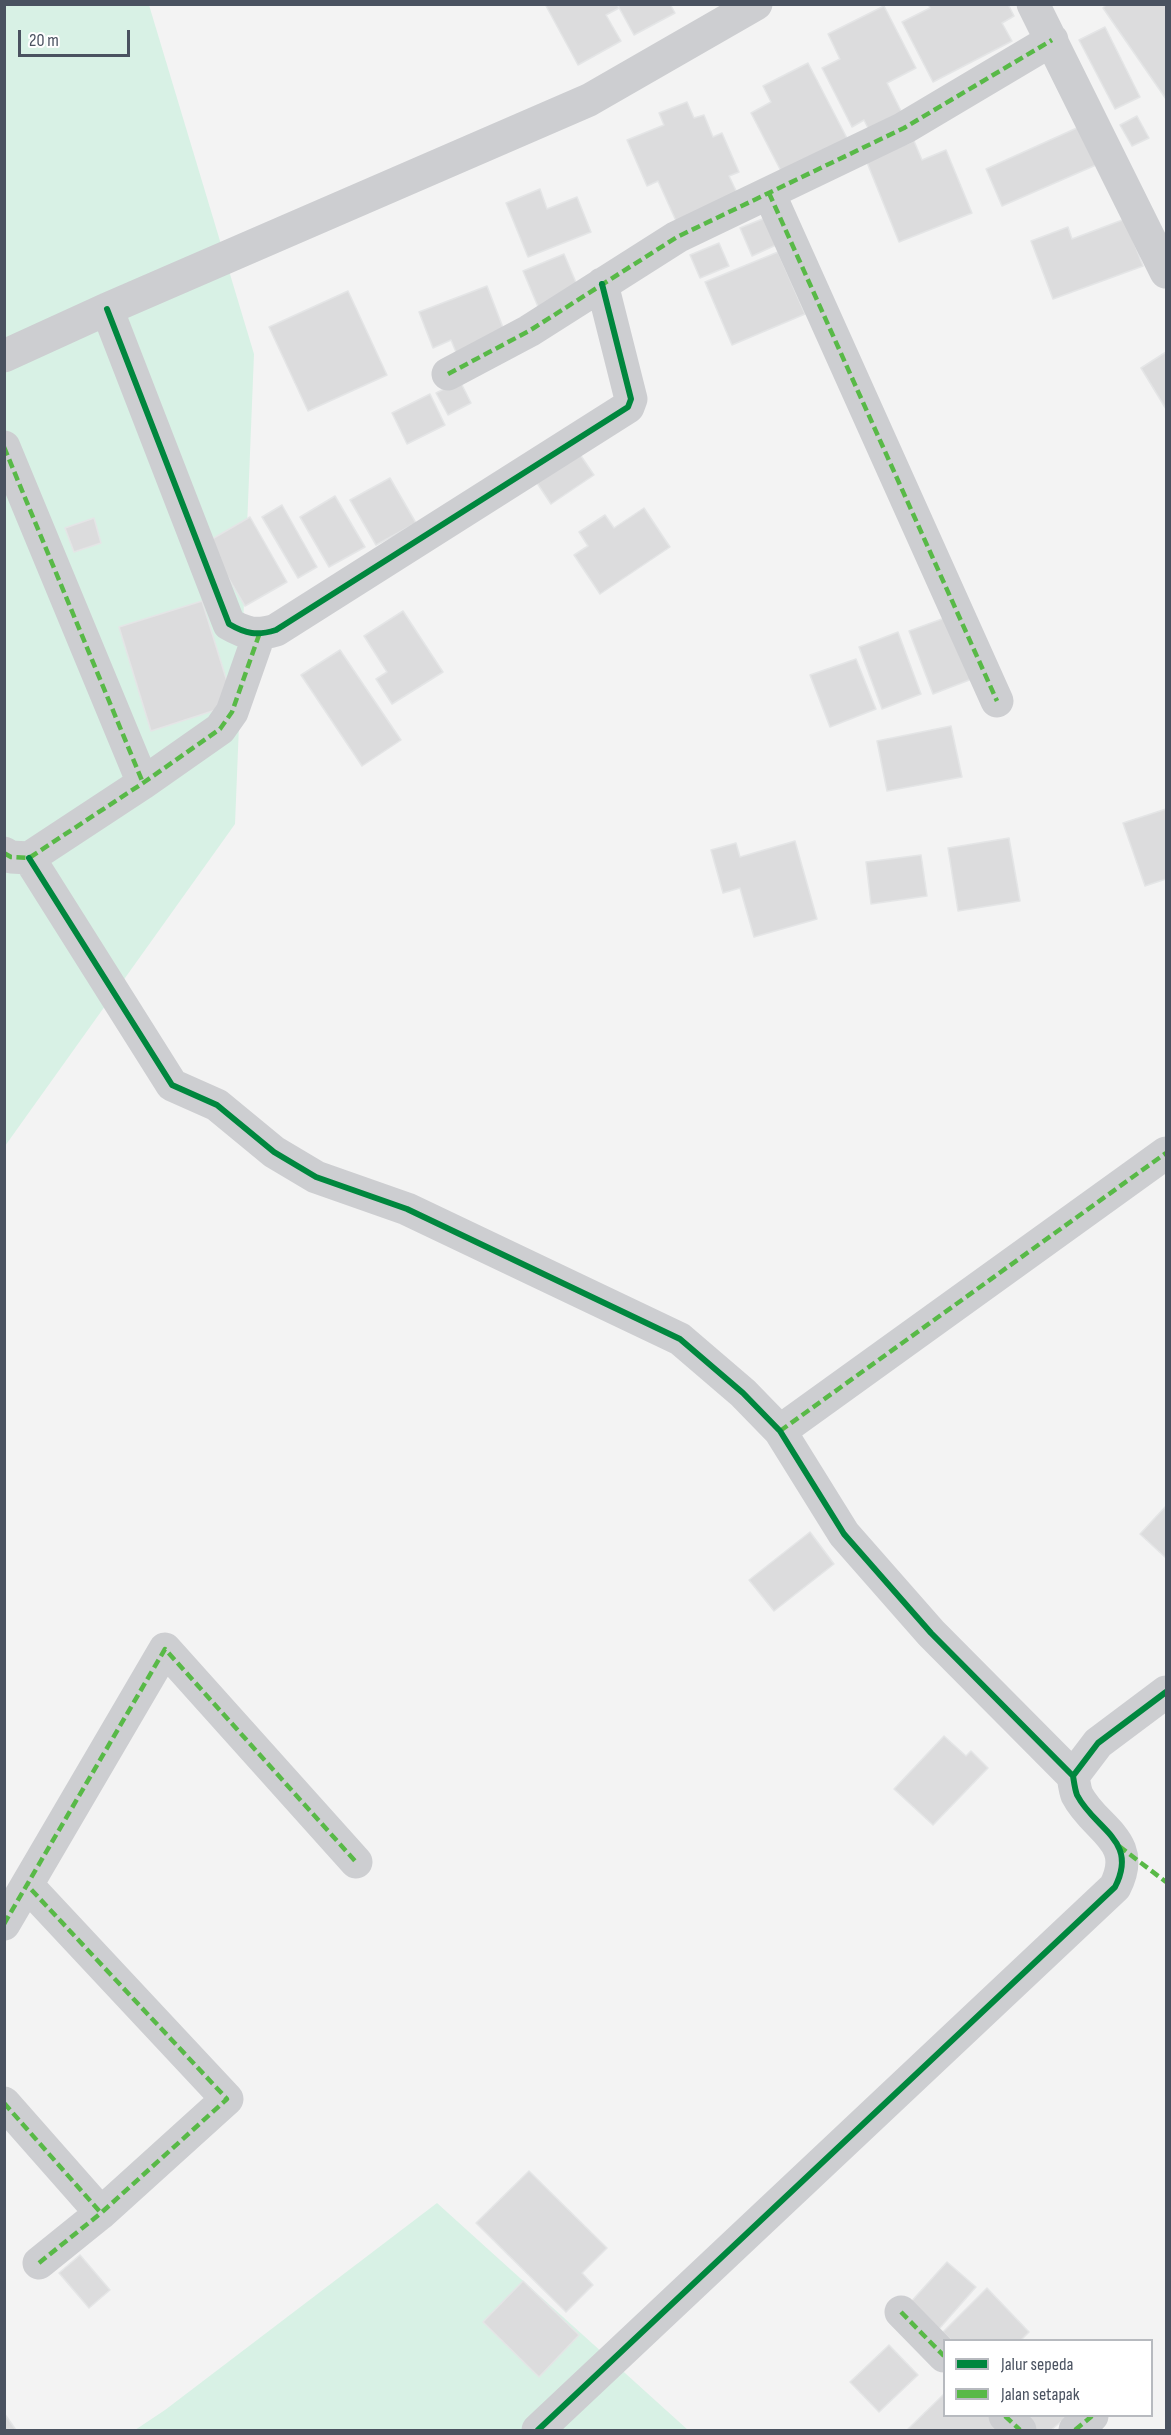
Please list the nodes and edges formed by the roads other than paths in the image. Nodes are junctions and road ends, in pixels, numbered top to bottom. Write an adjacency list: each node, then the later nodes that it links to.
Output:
1 (756, 4): 7 (street)
2 (1033, 4): 3 (street)
3 (1052, 40): 4 (street); 5 (street)
4 (769, 193): 6 (street); 12 (street)
5 (1167, 272)
6 (602, 284): 9 (street); 11 (street)
7 (107, 309): 8 (street); 11 (street)
8 (4, 356)
9 (448, 374)
10 (4, 447): 13 (street)
11 (259, 635): 13 (street)
12 (997, 700)
13 (143, 783): 14 (street)
14 (17, 856): 16 (street)
15 (1167, 1153): 16 (street)
16 (780, 1431): 18 (street)
17 (1167, 1692): 18 (street)
18 (1073, 1776): 29 (street)
19 (356, 1862): 20 (street)
20 (27, 1885): 21 (street); 23 (street)
21 (4, 1924)
22 (4, 2103): 23 (street)
23 (101, 2213): 24 (street)
24 (39, 2263)
25 (901, 2312): 26 (street)
26 (943, 2354)
27 (1007, 2417): 30 (street)
28 (1090, 2417): 31 (street)
29 (538, 2430)
30 (1020, 2430)
31 (1075, 2430)

